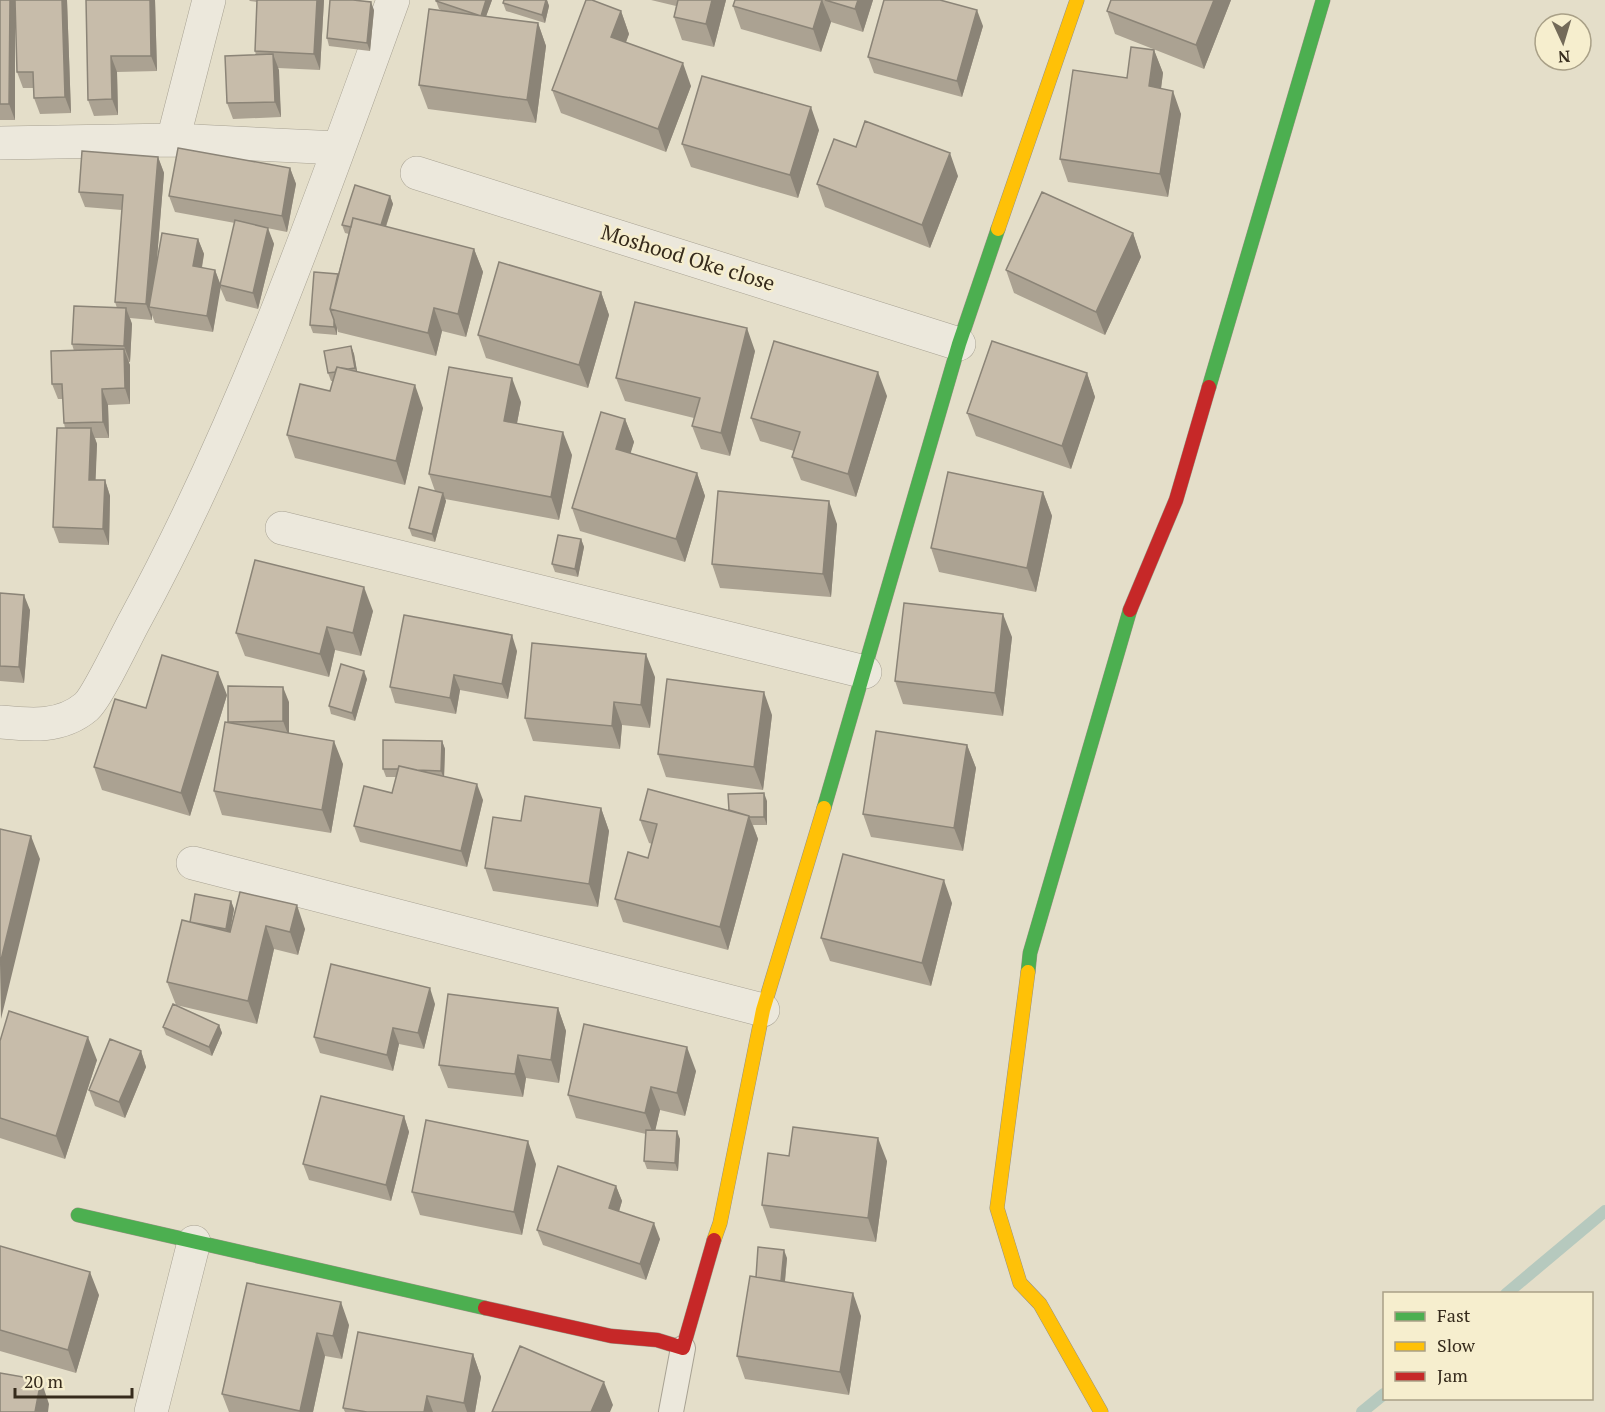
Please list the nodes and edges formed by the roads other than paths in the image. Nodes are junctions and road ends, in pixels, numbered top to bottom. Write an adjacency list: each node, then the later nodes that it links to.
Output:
1 (209, 0): 5 (street)
2 (393, 0): 7 (street)
3 (1077, 0): 9 (street)
4 (1323, 0): 20 (street)
5 (173, 140): 6 (street); 7 (street)
6 (0, 144)
7 (339, 148): 12 (street)
8 (417, 173): 9 (street, Moshood Oke close)
9 (959, 344): 11 (street)
10 (282, 528): 11 (street)
11 (865, 672): 14 (street)
12 (0, 722)
13 (193, 863): 14 (street)
14 (763, 1010): 17 (street)
15 (78, 1215): 16 (street)
16 (194, 1242): 17 (street); 18 (street)
17 (683, 1348): 19 (lane)
18 (151, 1412)
19 (671, 1412)
20 (1101, 1412)

